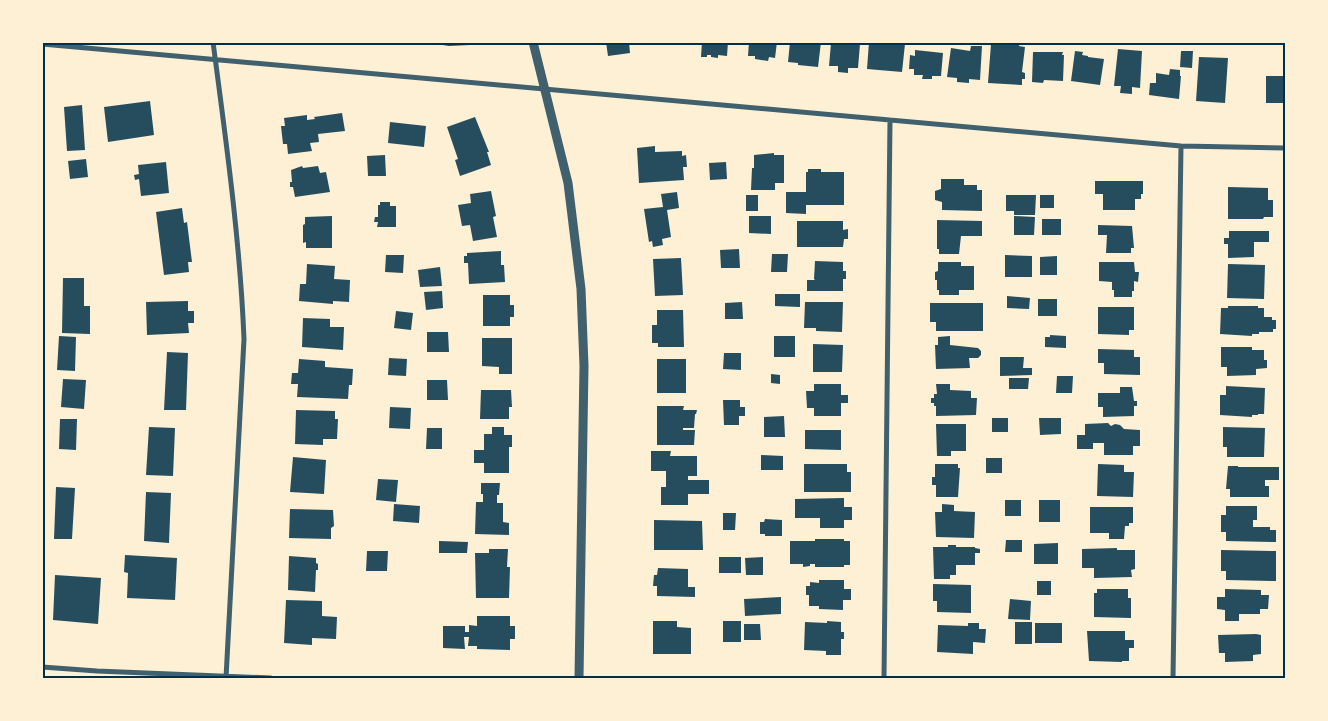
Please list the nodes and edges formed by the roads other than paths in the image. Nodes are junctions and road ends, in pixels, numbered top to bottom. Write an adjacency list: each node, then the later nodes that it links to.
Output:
1 (213, 42): 4 (street)
2 (533, 42): 5 (street)
3 (42, 44): 4 (street)
4 (215, 60): 5 (street); 10 (street)
5 (543, 88): 6 (street); 12 (street)
6 (890, 120): 7 (street); 13 (street)
7 (1181, 146): 8 (street); 14 (street)
8 (1286, 148)
9 (42, 667): 10 (street)
10 (226, 677): 11 (street)
11 (271, 678)
12 (579, 678)
13 (884, 678)
14 (1173, 678)

